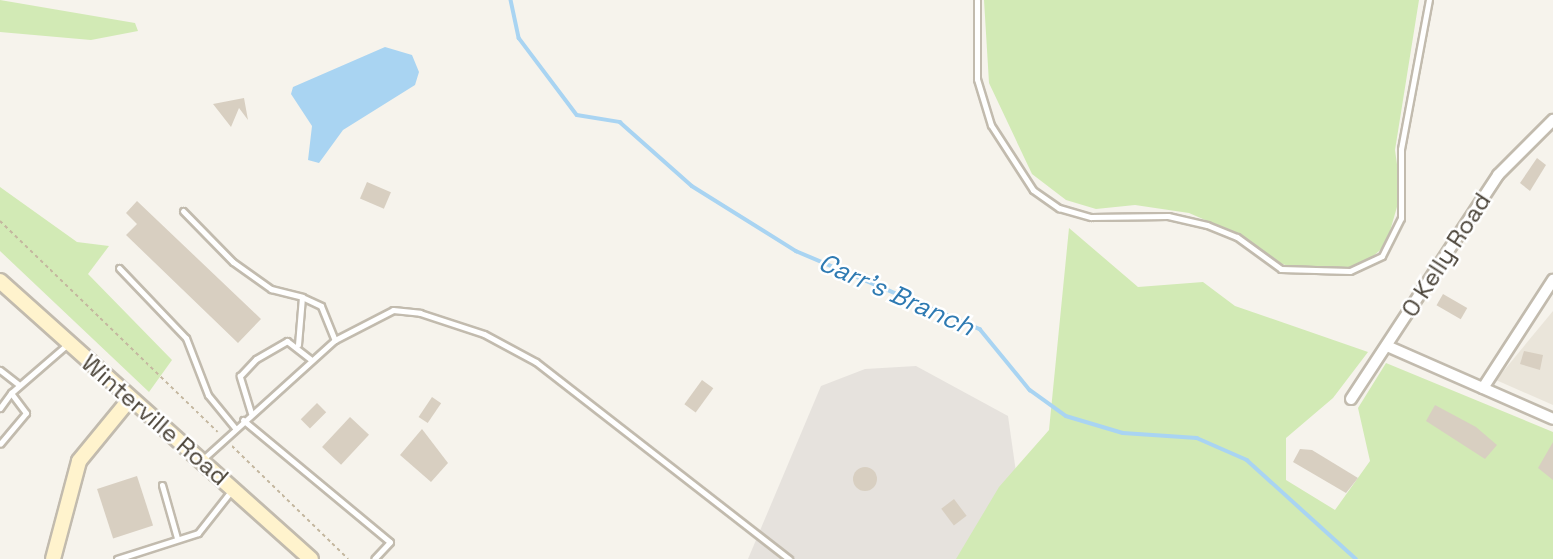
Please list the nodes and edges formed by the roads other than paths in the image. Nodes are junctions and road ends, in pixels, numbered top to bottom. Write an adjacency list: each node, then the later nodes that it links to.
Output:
1 (977, 0): 2 (lane)
2 (1429, 0)
3 (1553, 120): 12 (street, O Kelly Road)
4 (183, 211): 8 (lane)
5 (120, 268): 24 (lane)
6 (1553, 280): 16 (street)
7 (0, 281): 10 (street, Winterville Road)
8 (302, 297): 9 (lane); 11 (lane)
9 (335, 340): 13 (lane); 34 (lane)
10 (69, 343): 15 (lane); 18 (street, Winterville Road)
11 (298, 345): 13 (lane); 21 (lane)
12 (1387, 346): 16 (street); 19 (street, O Kelly Road)
13 (311, 360): 21 (lane)
14 (0, 370): 15 (lane)
15 (19, 385): 17 (lane)
16 (1483, 388): 22 (street)
17 (11, 393): 20 (lane); 25 (lane)
18 (131, 399): 26 (street, Winterville Road); 30 (street)
19 (1351, 399)
20 (0, 408)
21 (251, 413): 23 (lane)
22 (1553, 419)
23 (243, 420): 24 (lane); 33 (lane)
24 (235, 428): 26 (lane)
25 (0, 444)
26 (202, 460): 28 (street, Winterville Road)
27 (162, 485): 29 (lane)
28 (233, 488): 29 (lane); 32 (street, Winterville Road)
29 (177, 538): 31 (lane)
30 (56, 555)
31 (117, 559)
32 (311, 559)
33 (374, 559)
34 (789, 559)

